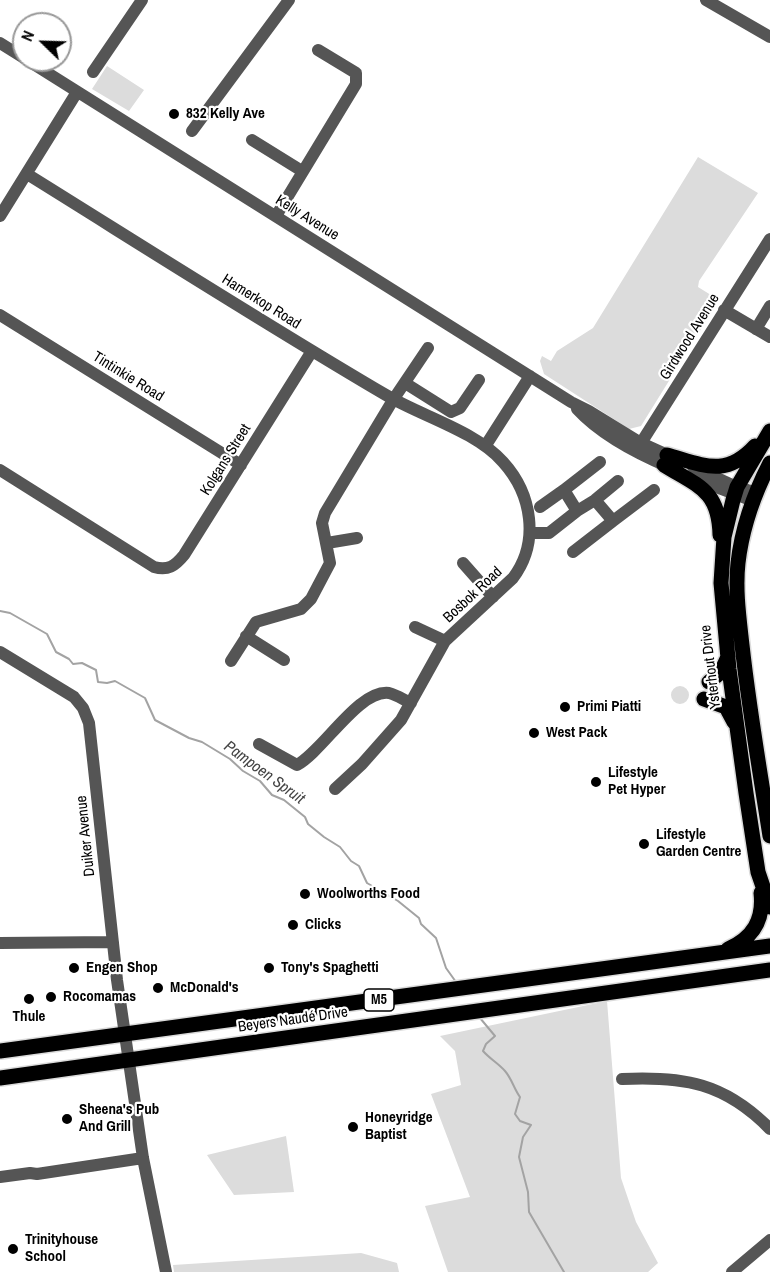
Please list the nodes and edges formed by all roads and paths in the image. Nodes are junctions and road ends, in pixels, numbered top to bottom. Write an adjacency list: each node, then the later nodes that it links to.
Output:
1 (289, 0): 12 (street)
2 (706, 0): 4 (street)
3 (139, 1): 8 (street)
4 (721, 4): 5 (street)
5 (770, 37)
6 (318, 50): 14 (street)
7 (45, 72): 9 (street, Kelly Avenue)
8 (93, 72)
9 (77, 92): 10 (street, Kelly Avenue); 11 (street)
10 (106, 111): 11 (street); 17 (street, Kelly Avenue)
11 (62, 118): 15 (street)
12 (192, 131)
13 (252, 140): 14 (street)
14 (302, 171): 17 (street)
15 (27, 174): 16 (street); 25 (street, Hamerkop Road)
16 (0, 216)
17 (276, 216): 26 (street, Kelly Avenue)
18 (770, 239): 20 (street, Girdwood Avenue)
19 (770, 306): 22 (street)
20 (724, 310): 22 (street); 32 (street, Girdwood Avenue)
21 (0, 315): 36 (street, Tintinkie Road)
22 (756, 329): 23 (street)
23 (770, 338)
24 (428, 348): 28 (street)
25 (312, 351): 29 (street, Hamerkop Road); 36 (street, Kolgans Street)
26 (530, 376): 31 (street); 32 (street, Kelly Avenue)
27 (479, 380): 28 (street)
28 (405, 383): 29 (street)
29 (393, 400): 31 (street, Hamerkop Road); 49 (street)
30 (770, 431): 33 (main road); 41 (main road, Ysterhout Drive)
31 (486, 445): 47 (street, Bosbok Road)
32 (638, 447): 33 (street, Kelly Avenue)
33 (666, 460): 41 (street, Kelly Avenue); 52 (main road)
34 (600, 462): 39 (street)
35 (770, 463): 42 (main road)
36 (241, 465): 37 (street, Kolgans Street)
37 (0, 470)
38 (618, 481): 43 (street)
39 (564, 490): 44 (street); 45 (street)
40 (654, 490): 46 (street)
41 (736, 491): 42 (street, Kelly Avenue); 52 (main road, Ysterhout Drive)
42 (754, 497): 67 (main road)
43 (595, 500): 45 (street); 46 (street)
44 (540, 507)
45 (577, 511): 47 (street)
46 (613, 521): 50 (street)
47 (531, 533): 53 (street, Bosbok Road)
48 (357, 538): 49 (street)
49 (327, 543): 55 (street)
50 (573, 552)
51 (463, 563): 53 (street)
52 (721, 565): 58 (main road, Ysterhout Drive)
53 (493, 597): 56 (street, Bosbok Road)
54 (416, 627): 56 (street)
55 (246, 636): 59 (street); 60 (street)
56 (445, 641): 63 (street, Bosbok Road)
57 (0, 652): 70 (street, Duiker Avenue)
58 (728, 657): 61 (main road); 64 (main road, Ysterhout Drive)
59 (284, 660)
60 (231, 661)
61 (709, 682)
62 (704, 699): 64 (main road)
63 (411, 703): 65 (street); 66 (street, Bosbok Road)
64 (737, 730): 68 (main road, Ysterhout Drive)
65 (259, 744)
66 (335, 789)
67 (770, 836)
68 (758, 872): 69 (main road, Ysterhout Drive); 73 (main road)
69 (770, 907)
70 (113, 942): 71 (street); 77 (street, Duiker Avenue)
71 (0, 944)
72 (770, 946): 73 (main road, Beyers Naudé Drive / M5)
73 (714, 955): 77 (main road, Beyers Naudé Drive / M5)
74 (770, 970): 75 (main road, Beyers Naudé Drive / M5)
75 (720, 977): 76 (main road); 79 (main road, Beyers Naudé Drive / M5)
76 (770, 983)
77 (125, 1035): 78 (main road, Beyers Naudé Drive / M5); 79 (street, Duiker Avenue)
78 (0, 1051)
79 (128, 1061): 80 (main road, Beyers Naudé Drive / M5); 83 (street, Duiker Avenue)
80 (0, 1078)
81 (622, 1079): 82 (street)
82 (770, 1129)
83 (143, 1158): 84 (street); 88 (street, Duiker Avenue)
84 (37, 1174): 85 (street); 86 (street)
85 (0, 1177)
86 (0, 1184)
87 (770, 1240): 89 (street)
88 (166, 1272)
89 (732, 1272)

